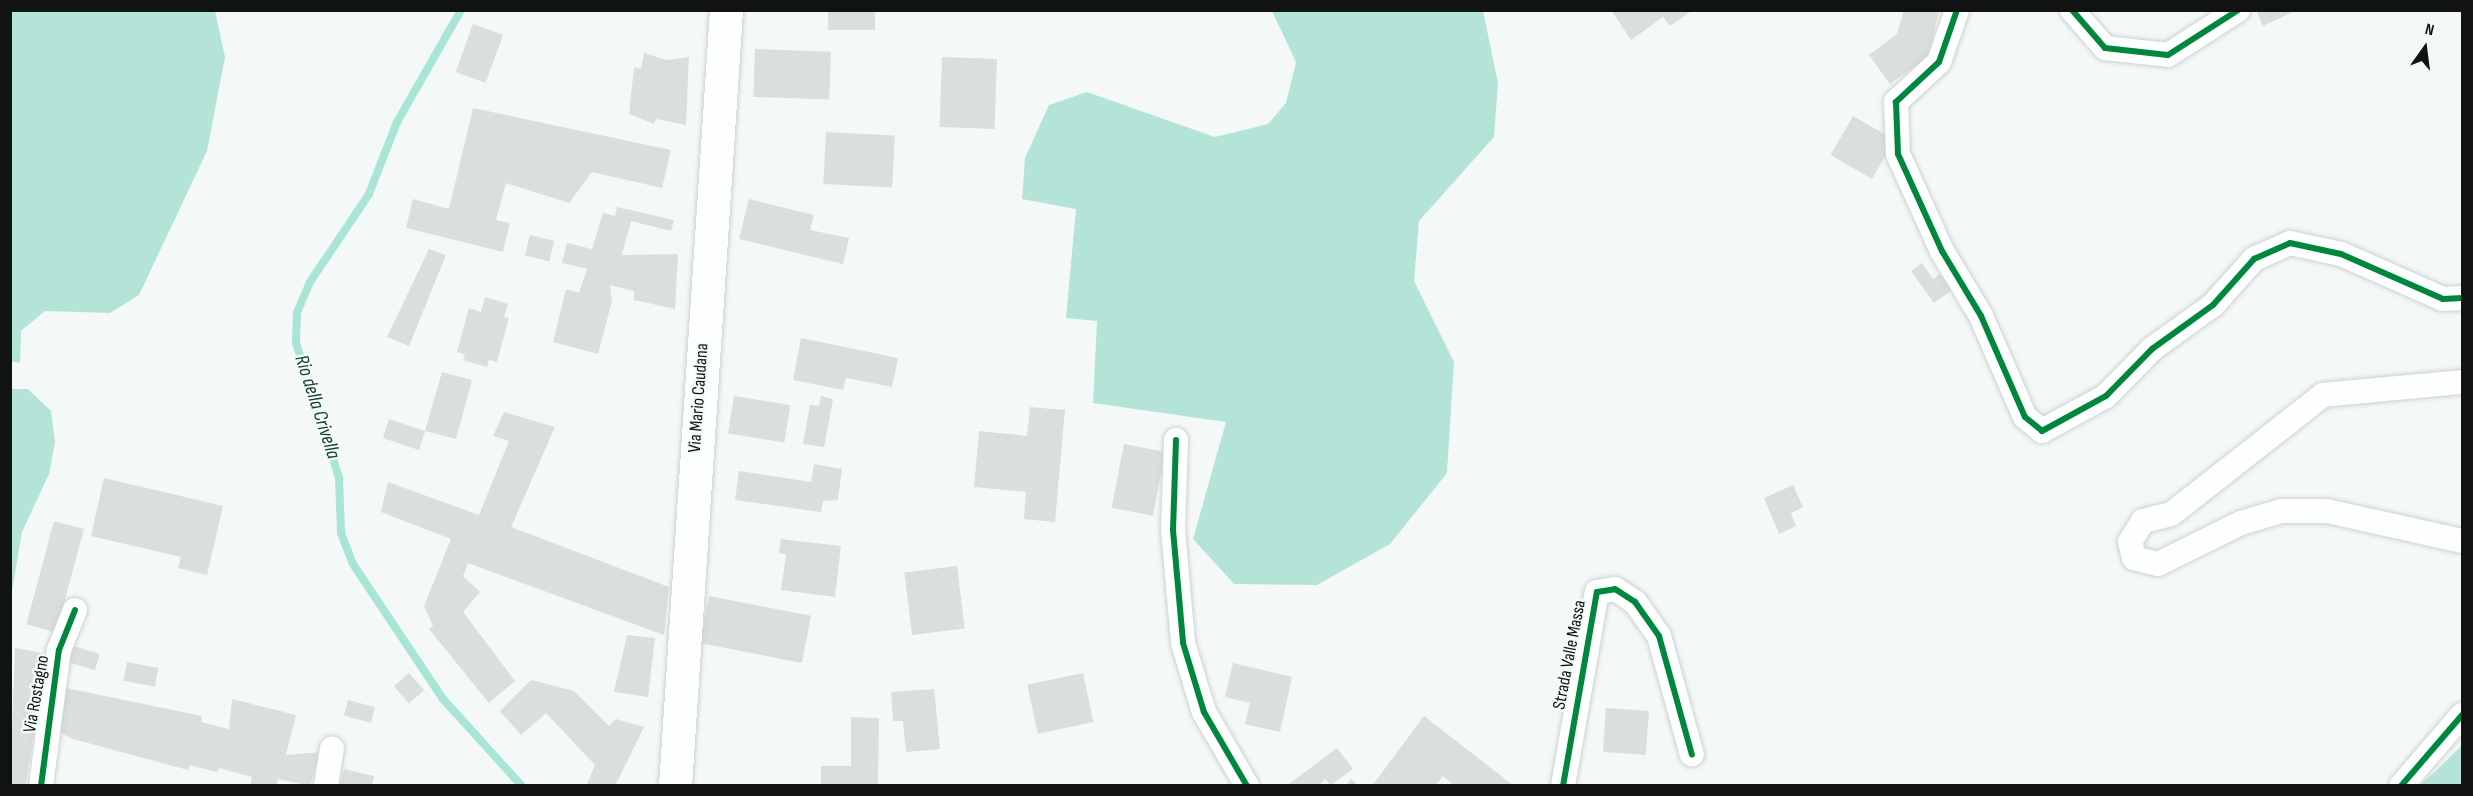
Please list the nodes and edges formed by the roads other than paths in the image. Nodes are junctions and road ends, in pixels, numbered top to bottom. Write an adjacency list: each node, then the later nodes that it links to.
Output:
1 (726, 10): 15 (main road, Via Mario Caudana)
2 (1957, 10): 5 (street)
3 (2072, 10): 4 (street)
4 (2238, 10)
5 (2463, 298)
6 (2463, 382): 8 (street)
7 (1176, 440): 16 (street)
8 (2463, 541)
9 (75, 610): 13 (street, Via Rostagno)
10 (2463, 715): 18 (street)
11 (332, 748): 14 (street)
12 (1692, 755): 17 (street, Strada Valle Massa)
13 (41, 786)
14 (326, 786)
15 (675, 786)
16 (1247, 786)
17 (1563, 786)
18 (2401, 786)

